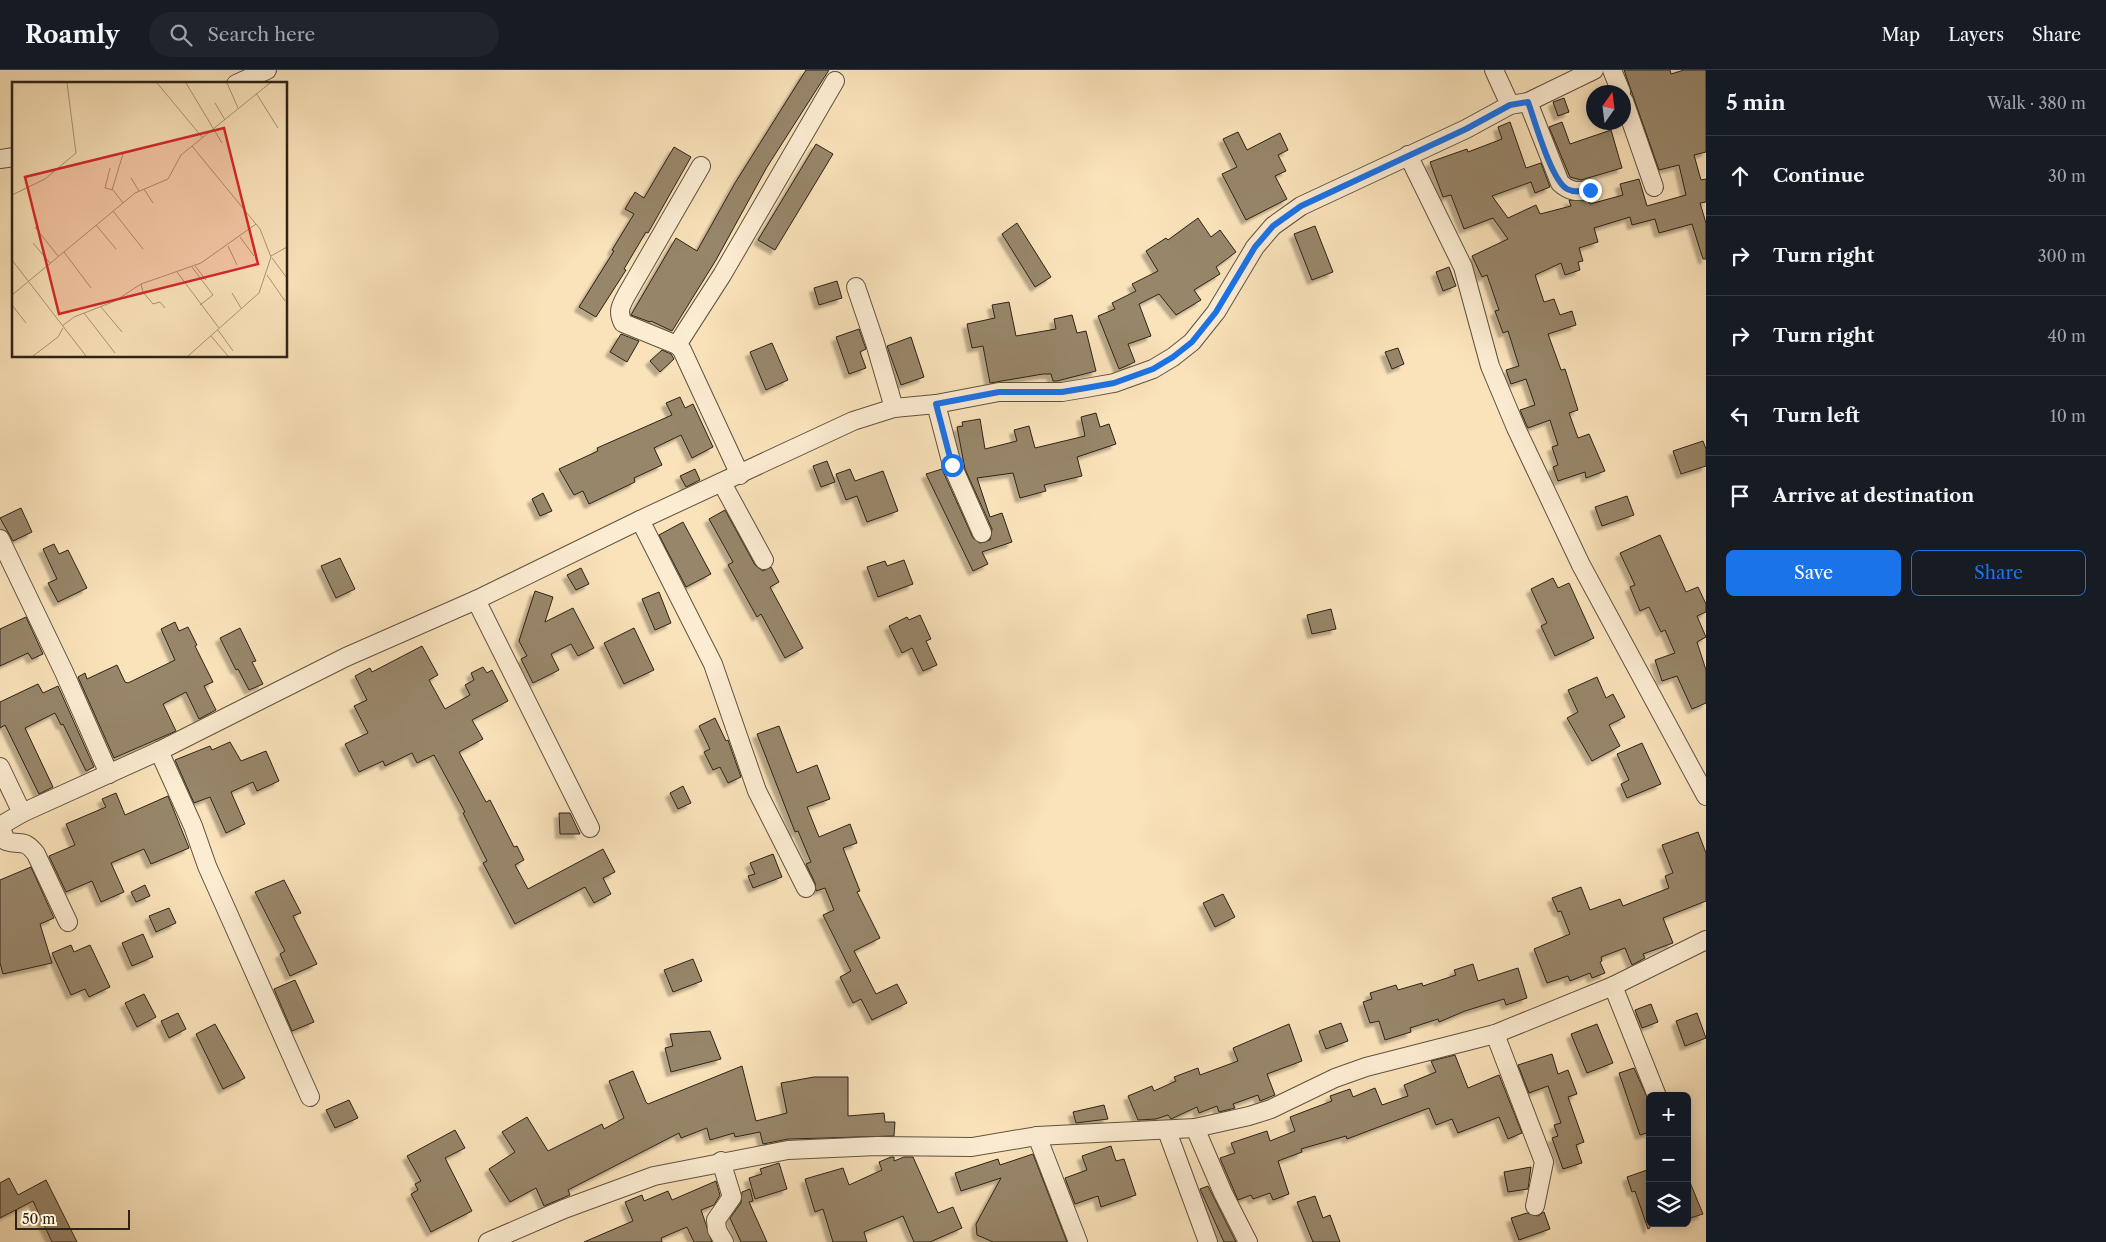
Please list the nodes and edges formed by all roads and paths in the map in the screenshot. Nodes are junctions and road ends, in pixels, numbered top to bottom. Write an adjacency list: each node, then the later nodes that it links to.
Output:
1 (266, 70): 6 (street)
2 (1494, 70): 9 (street)
3 (1594, 70): 8 (street)
4 (1612, 70): 7 (street)
5 (835, 81): 16 (street)
6 (240, 82)
7 (1617, 85)
8 (1528, 102): 9 (street); 14 (street)
9 (1510, 105): 11 (street)
10 (1631, 121): 13 (street)
11 (1408, 155): 17 (street); 29 (street)
12 (702, 166): 16 (street)
13 (1654, 187)
14 (1590, 190)
15 (856, 287): 18 (street)
16 (677, 346): 19 (street)
17 (936, 404): 18 (street); 22 (street)
18 (894, 408): 19 (street)
19 (740, 475): 20 (street)
20 (722, 483): 21 (street); 24 (street)
21 (640, 520): 25 (street); 33 (street)
22 (982, 533)
23 (0, 539): 28 (street)
24 (764, 560)
25 (476, 600): 26 (street); 32 (street)
26 (159, 751): 28 (street); 39 (street)
27 (0, 767): 30 (street)
28 (109, 774): 30 (street)
29 (1706, 796)
30 (22, 813): 31 (street)
31 (0, 826): 34 (street)
32 (590, 828)
33 (806, 888)
34 (68, 922)
35 (1706, 940): 36 (street)
36 (1613, 986): 37 (street); 38 (street)
37 (1495, 1034): 40 (street); 44 (street)
38 (1655, 1092)
39 (310, 1097)
40 (1195, 1128): 41 (street); 49 (street)
41 (1167, 1131): 42 (street); 48 (street)
42 (1037, 1136): 43 (street); 47 (street)
43 (721, 1161): 45 (street); 46 (street)
44 (1535, 1206)
45 (488, 1242)
46 (724, 1242)
47 (1078, 1242)
48 (1208, 1242)
49 (1248, 1242)

